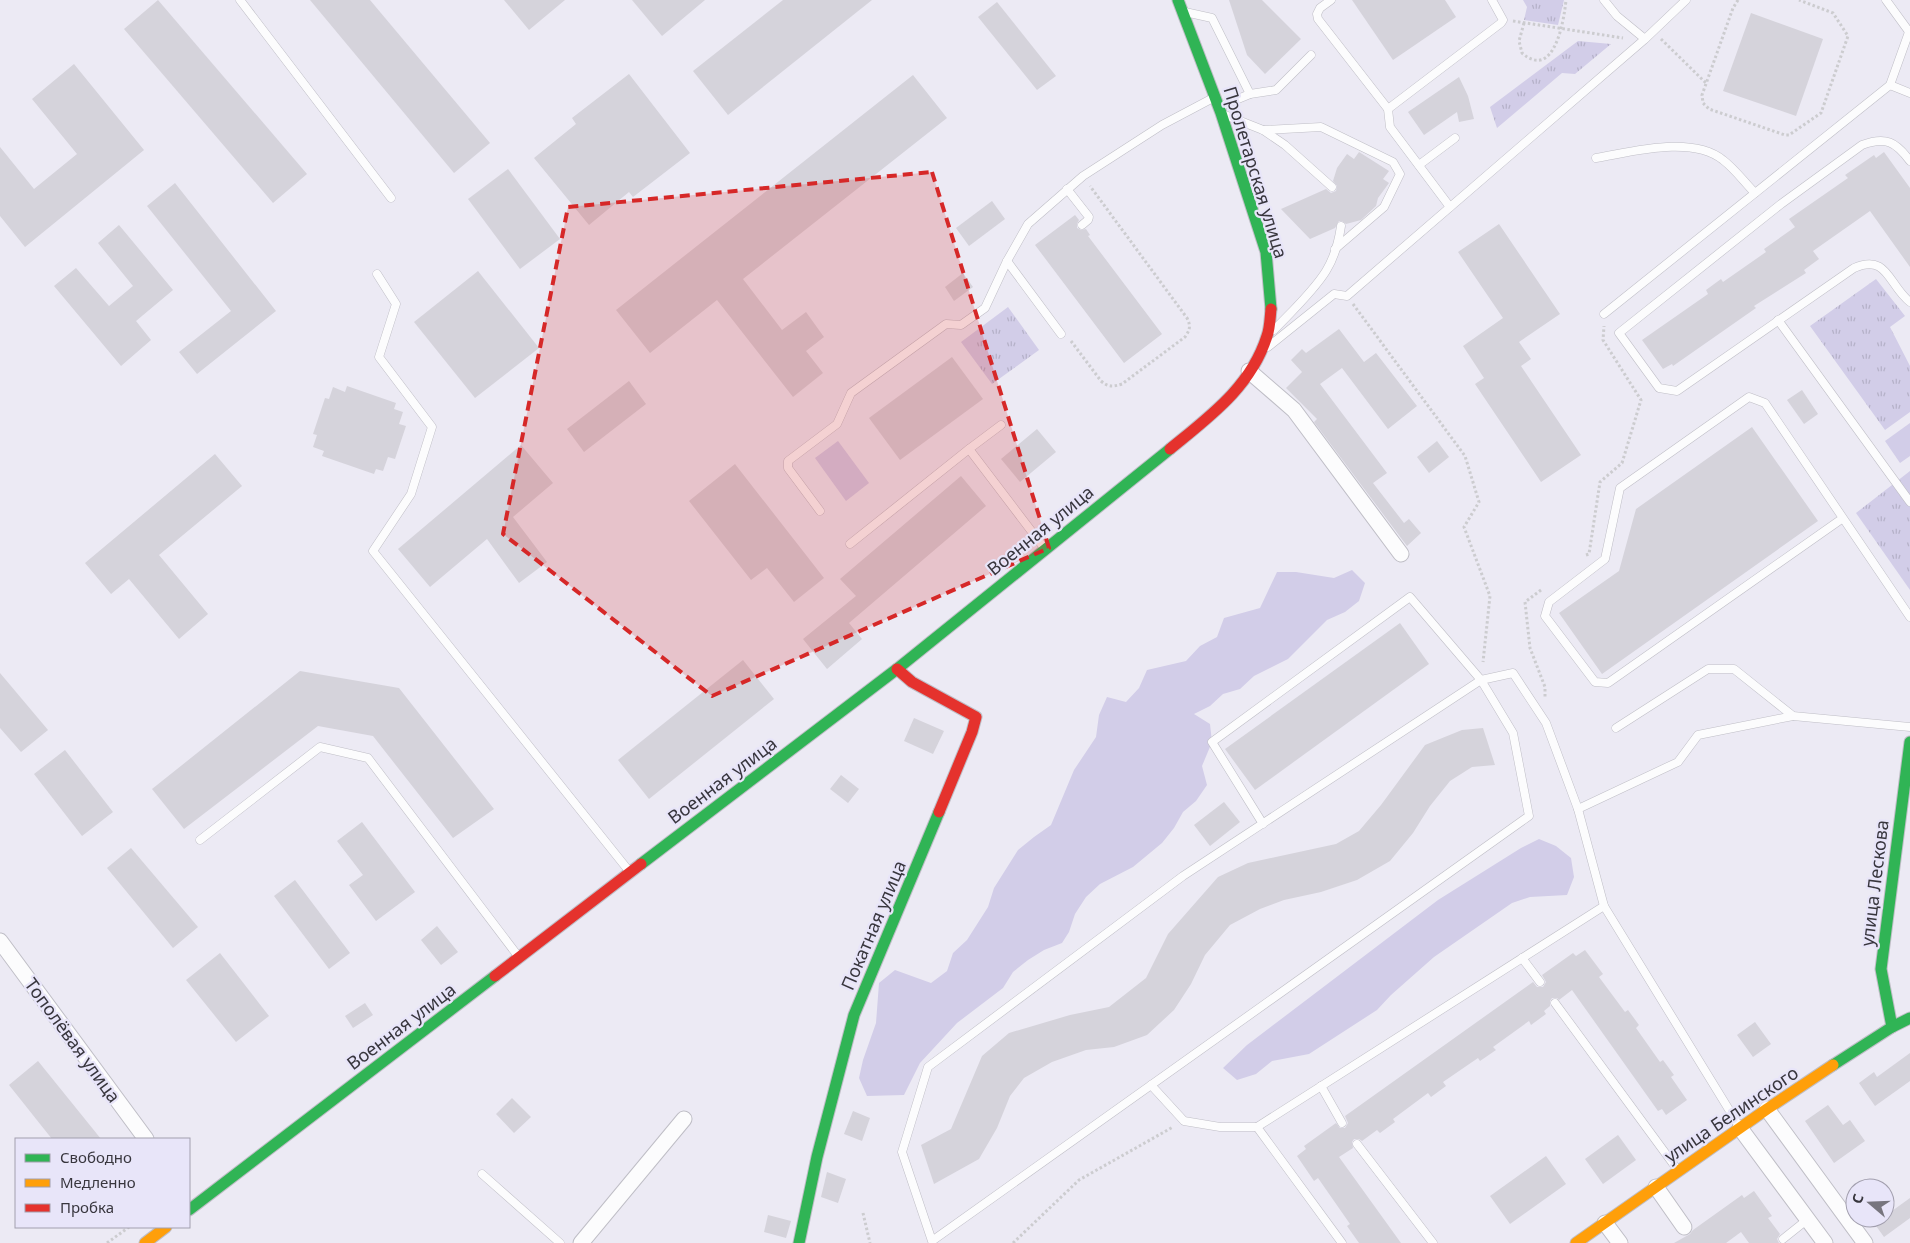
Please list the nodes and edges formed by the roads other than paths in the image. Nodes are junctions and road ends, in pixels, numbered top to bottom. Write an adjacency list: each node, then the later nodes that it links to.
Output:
1 (240, 0): 24 (lane)
2 (1331, 0): 15 (lane)
3 (1492, 0): 15 (lane)
4 (1604, 0): 9 (lane)
5 (1886, 0): 8 (lane)
6 (1686, 1): 9 (lane)
7 (1180, 5): 13 (lane); 14 (main road, Пролетарская улица)
8 (1910, 32): 11 (lane)
9 (1645, 39): 25 (lane)
10 (1310, 55): 13 (lane)
11 (1890, 85): 12 (lane); 23 (lane)
12 (1910, 93)
13 (1250, 94): 14 (lane)
14 (1219, 106): 16 (lane); 22 (lane); 35 (main road, Пролетарская улица)
15 (1388, 109): 20 (lane)
16 (1263, 130): 21 (lane); 28 (lane)
17 (1455, 138): 20 (lane)
18 (1596, 158): 23 (lane)
19 (1910, 161): 33 (lane)
20 (1419, 165): 25 (lane)
21 (1332, 187)
22 (1067, 189): 26 (lane); 29 (lane)
23 (1755, 193): 32 (lane)
24 (391, 198)
25 (1450, 207): 36 (lane)
26 (1082, 225)
27 (1341, 226): 28 (lane)
28 (1335, 249): 35 (lane)
29 (1007, 261): 34 (lane); 41 (lane)
30 (377, 274): 56 (lane)
31 (1910, 302): 33 (lane)
32 (1604, 314)
33 (1778, 320): 40 (lane)
34 (1061, 334)
35 (1267, 336): 36 (main road, Пролетарская улица)
36 (1257, 356): 37 (main road, Военная улица)
37 (1249, 371): 44 (main road, Военная улица); 45 (street)
38 (1001, 425): 39 (lane)
39 (969, 450): 43 (lane); 44 (lane)
40 (1910, 502)
41 (820, 511)
42 (1843, 518): 42 (lane); 46 (lane)
43 (850, 544)
44 (1045, 549): 47 (main road, Военная улица)
45 (1401, 554)
46 (1910, 617)
47 (896, 669): 56 (main road, Военная улица); 86 (main road, Покатная улица)
48 (1481, 680): 53 (lane); 54 (lane); 54 (lane); 65 (lane)
49 (1793, 716): 50 (lane); 51 (lane); 53 (lane)
50 (1910, 727)
51 (1616, 728)
52 (1910, 742): 64 (main road, улица Лескова)
53 (1578, 808): 57 (lane)
54 (1263, 824): 65 (lane)
55 (200, 840): 59 (lane)
56 (630, 872): 59 (main road, Военная улица)
57 (1604, 906): 60 (lane); 71 (lane)
58 (0, 941): 72 (street, Тополёвая улица)
59 (519, 957): 77 (main road, Военная улица)
60 (1522, 958): 61 (lane); 66 (lane)
61 (1540, 982)
62 (1555, 1003): 74 (lane)
63 (1910, 1018): 64 (main road, улица Белинского)
64 (1892, 1027): 67 (main road, улица Белинского)
65 (1151, 1085): 70 (lane)
66 (1321, 1086): 69 (lane); 70 (lane)
67 (1767, 1109): 71 (main road, улица Белинского); 92 (street)
68 (684, 1119): 85 (street)
69 (1342, 1123)
70 (1257, 1126): 87 (lane)
71 (1740, 1128): 74 (main road, улица Белинского); 78 (street)
72 (145, 1138)
73 (1357, 1144): 88 (lane)
74 (1678, 1171): 76 (main road, улица Белинского)
75 (482, 1174): 84 (lane)
76 (1656, 1187): 79 (main road, улица Белинского); 80 (street)
77 (191, 1203)
78 (1808, 1219): 82 (lane); 91 (street)
79 (1605, 1223): 89 (main road, улица Белинского); 90 (street)
80 (1684, 1227)
81 (165, 1228): 83 (main road)
82 (1783, 1239)
83 (145, 1243)
84 (560, 1243)
85 (581, 1243)
86 (799, 1243)
87 (1342, 1243)
88 (1433, 1243)
89 (1576, 1243)
90 (1620, 1243)
91 (1825, 1243)
92 (1864, 1243)

